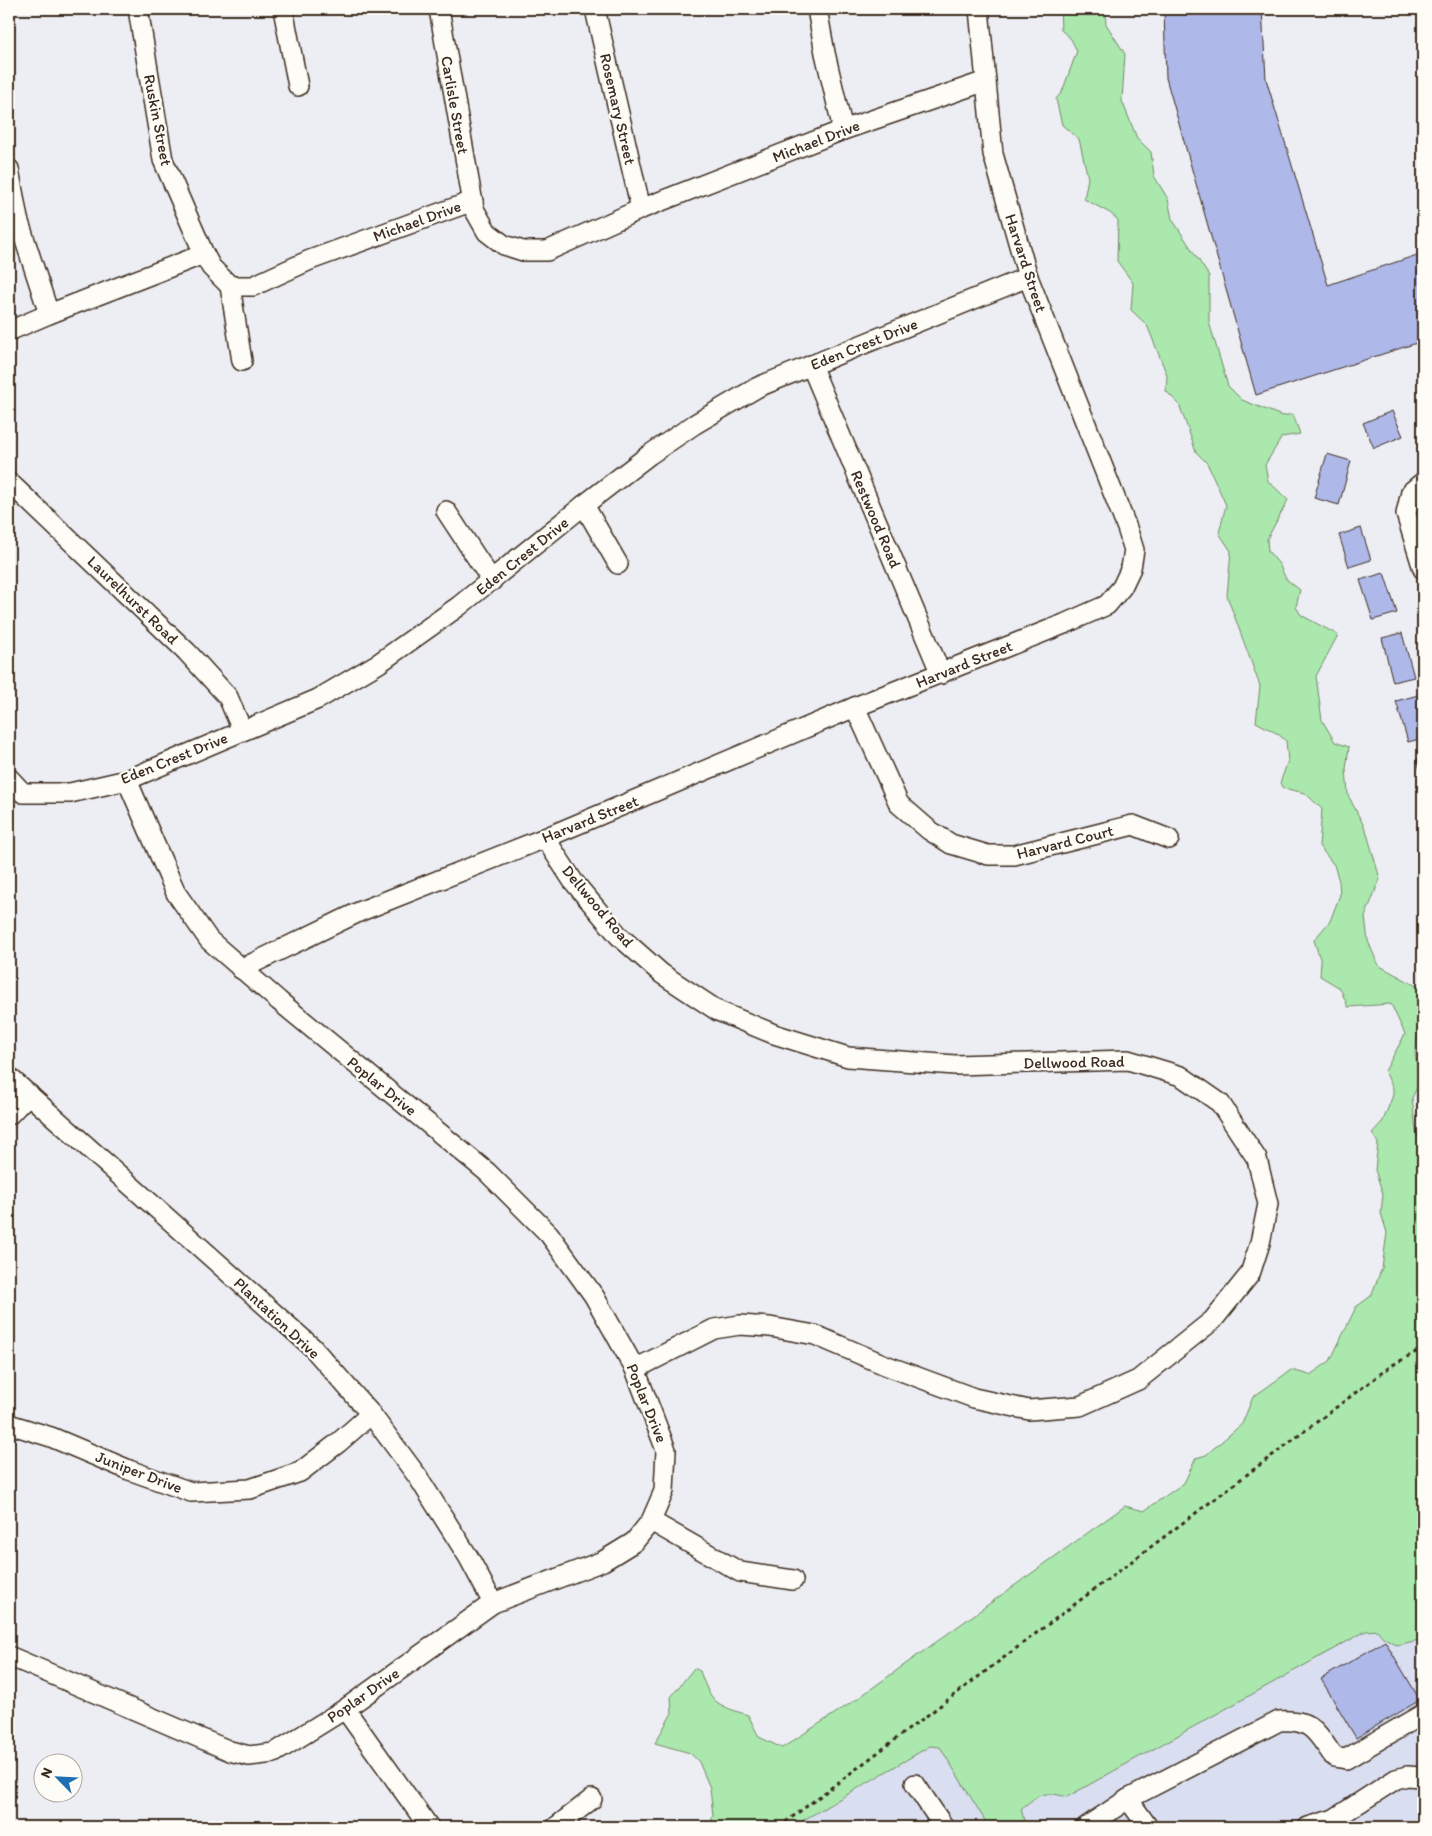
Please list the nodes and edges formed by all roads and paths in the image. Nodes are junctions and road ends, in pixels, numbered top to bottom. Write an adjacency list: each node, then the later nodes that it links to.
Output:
1 (138, 9): 13 (street, Ruskin Street)
2 (283, 9): 8 (street)
3 (438, 9): 11 (street, Carlisle Street)
4 (595, 9): 12 (street, Rosemary Street)
5 (817, 9): 9 (street)
6 (979, 9): 7 (street, Harvard Street)
7 (986, 81): 9 (street, Michael Drive); 14 (street, Harvard Street)
8 (298, 86)
9 (843, 130): 12 (street, Michael Drive)
10 (9, 168): 16 (street)
11 (472, 201): 12 (street, Michael Drive); 15 (street, Michael Drive)
12 (640, 209)
13 (204, 254): 15 (street); 16 (street)
14 (1028, 277): 19 (street, Eden Crest Drive); 27 (street, Harvard Street)
15 (230, 286): 18 (street)
16 (49, 314): 17 (street)
17 (9, 331)
18 (242, 361)
19 (811, 365): 22 (street, Eden Crest Drive); 27 (street, Restwood Road)
20 (9, 482): 29 (street, Laurelhurst Road)
21 (1423, 482): 25 (street)
22 (584, 505): 24 (street); 26 (street, Eden Crest Drive)
23 (446, 511): 26 (street)
24 (618, 564)
25 (1423, 569)
26 (492, 580): 29 (street, Eden Crest Drive)
27 (941, 674): 28 (street, Harvard Street)
28 (854, 707): 33 (street, Harvard Street); 34 (street, Harvard Court)
29 (242, 730): 31 (street, Eden Crest Drive)
30 (9, 778): 32 (street, Eden Crest Drive)
31 (127, 780): 32 (street, Eden Crest Drive); 35 (street, Poplar Drive)
32 (16, 794)
33 (545, 838): 35 (street, Harvard Street); 40 (street, Dellwood Road)
34 (1170, 839)
35 (241, 969): 40 (street, Poplar Drive)
36 (9, 1077): 37 (street, Plantation Drive)
37 (29, 1094): 38 (street); 41 (street, Plantation Drive)
38 (9, 1115)
39 (1423, 1348): 55 (path)
40 (635, 1369): 43 (street, Poplar Drive)
41 (371, 1414): 42 (street, Juniper Drive); 45 (street, Plantation Drive)
42 (9, 1424)
43 (651, 1521): 44 (street); 45 (street, Poplar Drive)
44 (792, 1580)
45 (493, 1603): 47 (street, Poplar Drive)
46 (9, 1656): 47 (street, Poplar Drive)
47 (345, 1709): 53 (street)
48 (1423, 1714): 52 (street)
49 (1423, 1780): 59 (street)
50 (915, 1784): 56 (street)
51 (592, 1799): 54 (street)
52 (1128, 1799): 57 (street); 58 (street)
53 (429, 1827)
54 (556, 1827)
55 (779, 1827)
56 (944, 1827)
57 (1086, 1827)
58 (1148, 1827)
59 (1308, 1827)

